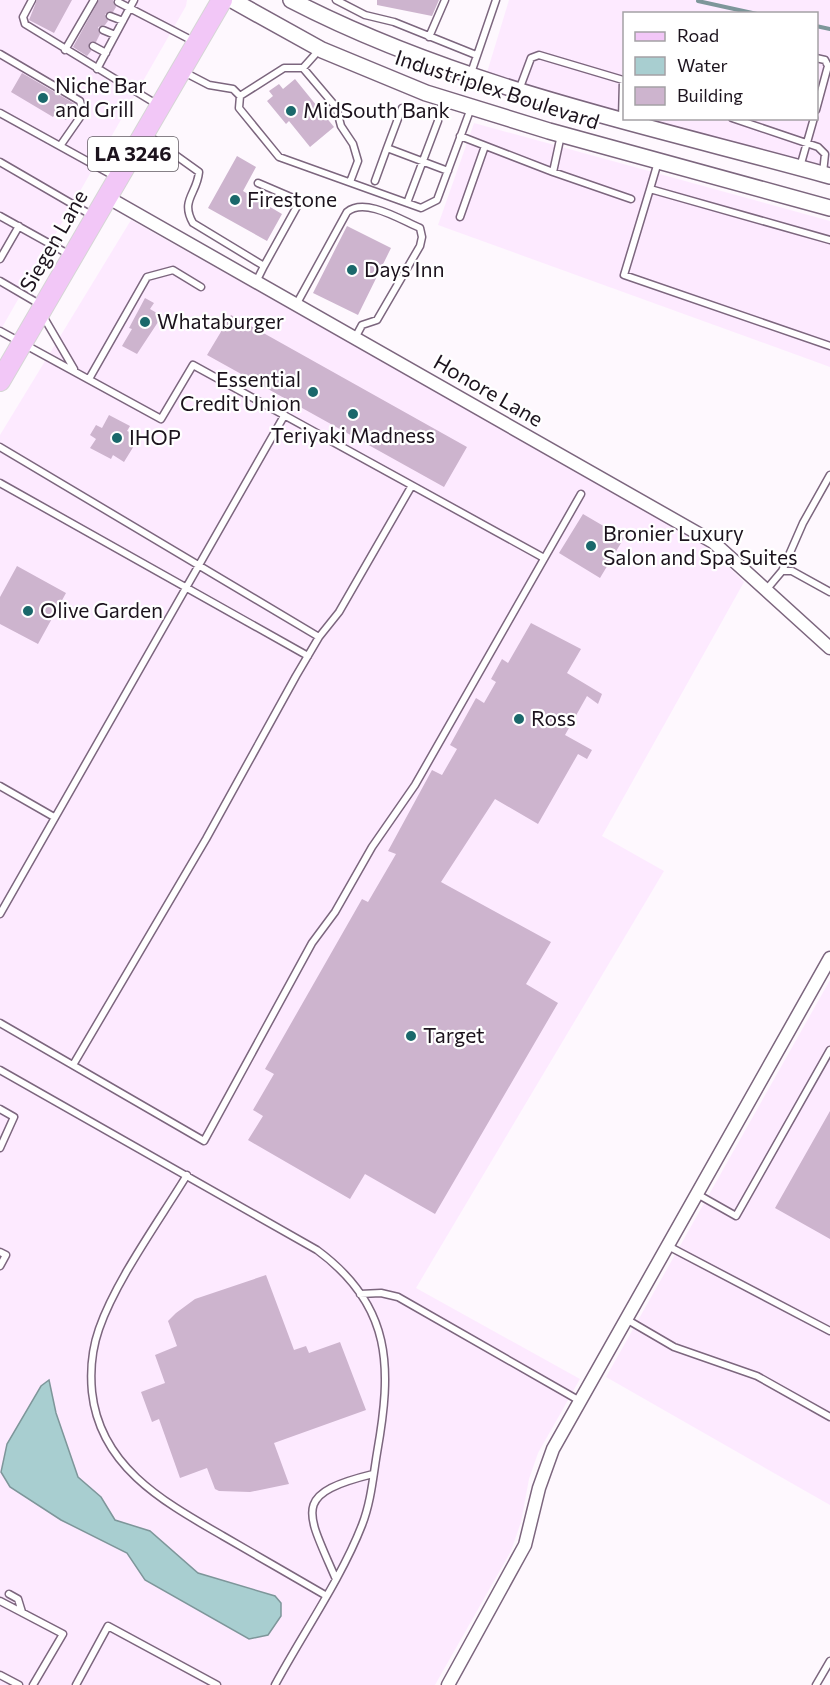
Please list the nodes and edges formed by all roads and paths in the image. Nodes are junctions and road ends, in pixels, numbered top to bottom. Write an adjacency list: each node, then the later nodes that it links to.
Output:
1 (32, 0): 19 (lane)
2 (222, 0): 16 (main road, Siegen Lane / LA 3246)
3 (232, 0): 18 (street, Industriplex Boulevard)
4 (292, 0): 27 (street, Industriplex Boulevard)
5 (336, 0): 15 (lane)
6 (445, 0): 15 (lane)
7 (496, 0): 22 (lane)
8 (118, 2): 9 (lane)
9 (132, 3): 12 (lane); 16 (lane)
10 (93, 4): 19 (lane)
11 (110, 16): 12 (lane)
12 (123, 21): 14 (lane)
13 (103, 30): 14 (lane)
14 (115, 35): 20 (lane)
15 (429, 37): 22 (lane)
16 (197, 44): 26 (main road, Siegen Lane / LA 3246)
17 (93, 46): 20 (lane)
18 (320, 49): 24 (lane); 32 (street, Industriplex Boulevard)
19 (65, 50): 25 (lane)
20 (106, 53): 25 (lane)
21 (0, 54): 45 (lane)
22 (476, 55): 27 (lane)
23 (827, 60): 30 (lane)
24 (303, 68): 29 (lane); 57 (lane)
25 (97, 69): 31 (lane)
26 (182, 71): 29 (lane); 31 (main road, Siegen Lane / LA 3246)
27 (471, 75): 28 (street, Industriplex Boulevard)
28 (519, 90): 35 (street, Industriplex Boulevard); 35 (lane)
29 (240, 96): 57 (lane)
30 (818, 103)
31 (161, 106): 41 (main road, Siegen Lane / LA 3246)
32 (471, 107): 42 (street, Industriplex Boulevard); 43 (lane)
33 (402, 108): 47 (lane)
34 (0, 112): 45 (lane)
35 (622, 119)
36 (629, 120): 40 (street, Industriplex Boulevard)
37 (739, 120): 44 (lane)
38 (813, 120): 44 (lane)
39 (438, 121): 50 (lane)
40 (651, 123): 51 (street, Industriplex Boulevard)
41 (145, 133): 55 (main road, Siegen Lane / LA 3246); 71 (lane)
42 (561, 134): 48 (street, Industriplex Boulevard); 53 (lane)
43 (460, 136): 46 (lane); 52 (lane)
44 (807, 141): 51 (lane); 54 (lane)
45 (60, 146): 55 (lane)
46 (485, 146): 53 (lane); 65 (lane)
47 (387, 148): 50 (lane); 56 (lane)
48 (659, 161): 59 (lane); 63 (street, Industriplex Boulevard)
49 (0, 162): 66 (lane)
50 (423, 162): 52 (lane); 62 (lane)
51 (800, 168): 54 (street, Industriplex Boulevard)
52 (448, 171): 62 (lane)
53 (553, 172): 61 (lane)
54 (826, 175)
55 (119, 179): 60 (main road, Siegen Lane / LA 3246)
56 (375, 181)
57 (350, 182): 62 (lane)
58 (258, 183): 71 (lane)
59 (650, 189): 68 (lane); 80 (lane)
60 (107, 197): 66 (main road, Siegen Lane / LA 3246); 73 (street, Honore Lane)
61 (631, 199)
62 (407, 203)
63 (830, 208)
64 (0, 216): 67 (lane)
65 (460, 217)
66 (96, 218): 69 (main road, Siegen Lane / LA 3246)
67 (19, 226): 69 (lane); 70 (lane)
68 (830, 240)
69 (74, 256): 76 (main road, Siegen Lane / LA 3246)
70 (0, 259)
71 (264, 266): 73 (lane)
72 (0, 281): 76 (lane)
73 (256, 282): 75 (street, Honore Lane)
74 (201, 287): 82 (lane)
75 (296, 305): 78 (street, Honore Lane); 78 (lane)
76 (42, 310): 79 (main road, Siegen Lane / LA 3246); 81 (lane)
77 (0, 331): 79 (lane)
78 (355, 338): 94 (street, Honore Lane)
79 (23, 343): 81 (lane); 83 (main road, Siegen Lane / LA 3246)
80 (830, 346)
81 (74, 370): 82 (lane)
82 (88, 379): 84 (lane)
83 (0, 381)
84 (284, 416): 88 (lane); 91 (lane)
85 (0, 447): 91 (lane)
86 (830, 475): 92 (lane)
87 (0, 483): 93 (lane)
88 (411, 487): 90 (lane); 96 (lane)
89 (580, 494): 90 (lane)
90 (544, 558): 105 (lane)
91 (199, 565): 93 (lane); 96 (lane)
92 (782, 571): 94 (lane); 95 (lane)
93 (186, 587): 98 (lane); 100 (lane)
94 (766, 590): 97 (street, Honore Lane)
95 (830, 592)
96 (319, 637): 98 (lane)
97 (829, 645)
98 (308, 656): 105 (lane)
99 (0, 786): 100 (lane)
100 (54, 817): 101 (lane)
101 (0, 914)
102 (830, 958): 110 (street)
103 (0, 1023): 105 (lane)
104 (830, 1050): 110 (lane)
105 (73, 1065)
106 (0, 1070): 109 (lane)
107 (0, 1108): 108 (lane)
108 (0, 1148)
109 (187, 1175): 114 (lane); 122 (lane)
110 (697, 1194): 111 (street)
111 (668, 1246): 115 (street); 116 (lane)
112 (0, 1252): 113 (lane)
113 (0, 1266)
114 (360, 1294): 117 (lane); 119 (lane)
115 (625, 1319): 117 (street); 118 (lane)
116 (830, 1331)
117 (580, 1401): 132 (street)
118 (830, 1417)
119 (373, 1474): 120 (lane); 120 (lane)
120 (335, 1577): 122 (lane)
121 (9, 1594): 124 (lane)
122 (326, 1595): 131 (lane)
123 (0, 1601): 124 (lane)
124 (22, 1613): 128 (lane)
125 (830, 1661): 133 (lane)
126 (0, 1675): 127 (lane)
127 (19, 1685)
128 (33, 1685)
129 (76, 1685): 130 (lane)
130 (217, 1685)
131 (275, 1685)
132 (448, 1685)
133 (816, 1685)

